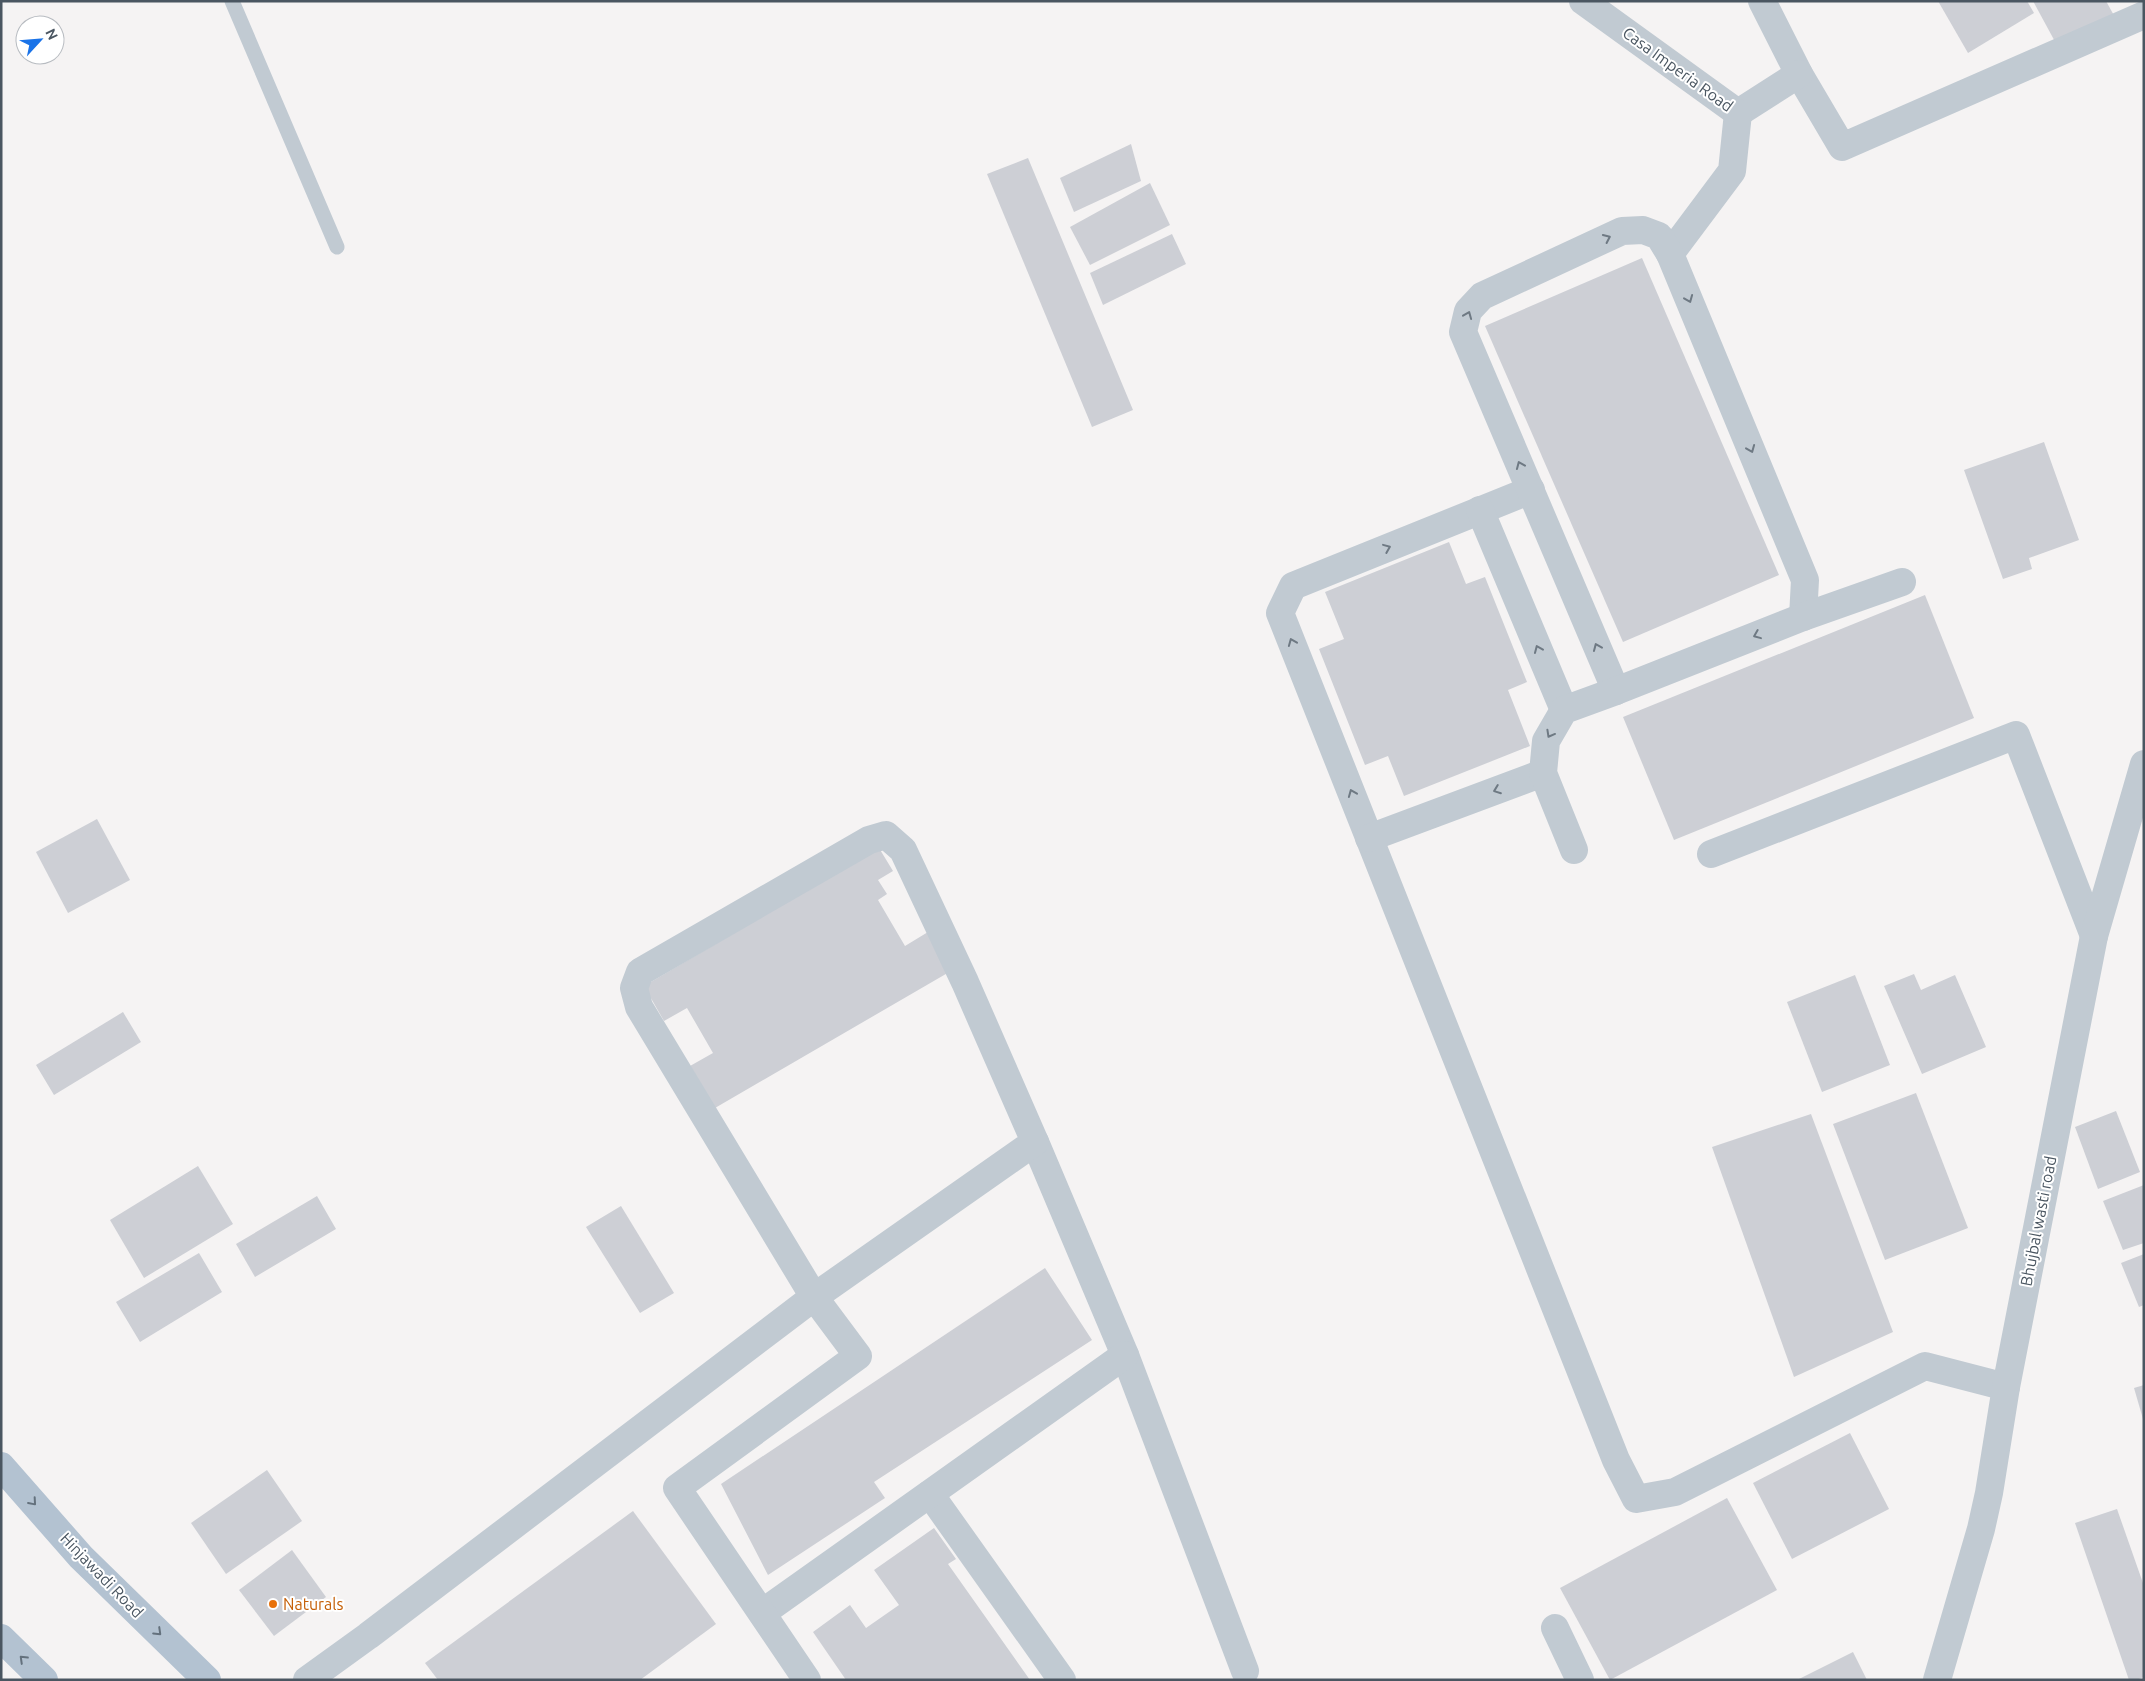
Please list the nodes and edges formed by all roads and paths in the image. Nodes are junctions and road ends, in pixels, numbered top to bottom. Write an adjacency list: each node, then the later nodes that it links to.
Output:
1 (232, 1): 7 (lane)
2 (1583, 1): 6 (street, Casa Imperia Road)
3 (1762, 1): 5 (street)
4 (2144, 15): 5 (street)
5 (1799, 74): 6 (street, Casa Imperia Road)
6 (1738, 112): 8 (street)
7 (337, 247)
8 (1670, 254): 9 (street, one-way to 8); 12 (street, one-way to 12)
9 (1530, 490): 10 (street); 13 (street, one-way to 9)
10 (1480, 510): 14 (street, one-way to 10); 17 (street, one-way to 10)
11 (1902, 582): 12 (street)
12 (1803, 617): 13 (street, one-way to 13)
13 (1616, 692): 14 (street)
14 (1564, 710): 16 (street, one-way to 16)
15 (2144, 764): 20 (street, Bhujbal wasti road)
16 (1542, 773): 17 (street, one-way to 17); 18 (street)
17 (1369, 838): 24 (street)
18 (1574, 850)
19 (1710, 854): 20 (street)
20 (2094, 936): 24 (street, Bhujbal wasti road)
21 (1035, 1142): 22 (street); 22 (street); 23 (street)
22 (814, 1297): 27 (street); 33 (street)
23 (1125, 1355): 26 (street); 30 (street)
24 (2006, 1387): 37 (street, Bhujbal wasti road)
25 (1, 1466): 32 (main road, Hinjawadi Road, one-way to 32)
26 (930, 1494): 27 (street); 35 (street)
27 (762, 1613): 34 (street)
28 (1555, 1628): 36 (street)
29 (1, 1638): 31 (main road, one-way to 29)
30 (1245, 1672)
31 (44, 1680)
32 (207, 1680)
33 (307, 1680)
34 (807, 1680)
35 (1062, 1680)
36 (1580, 1680)
37 (1937, 1680)

